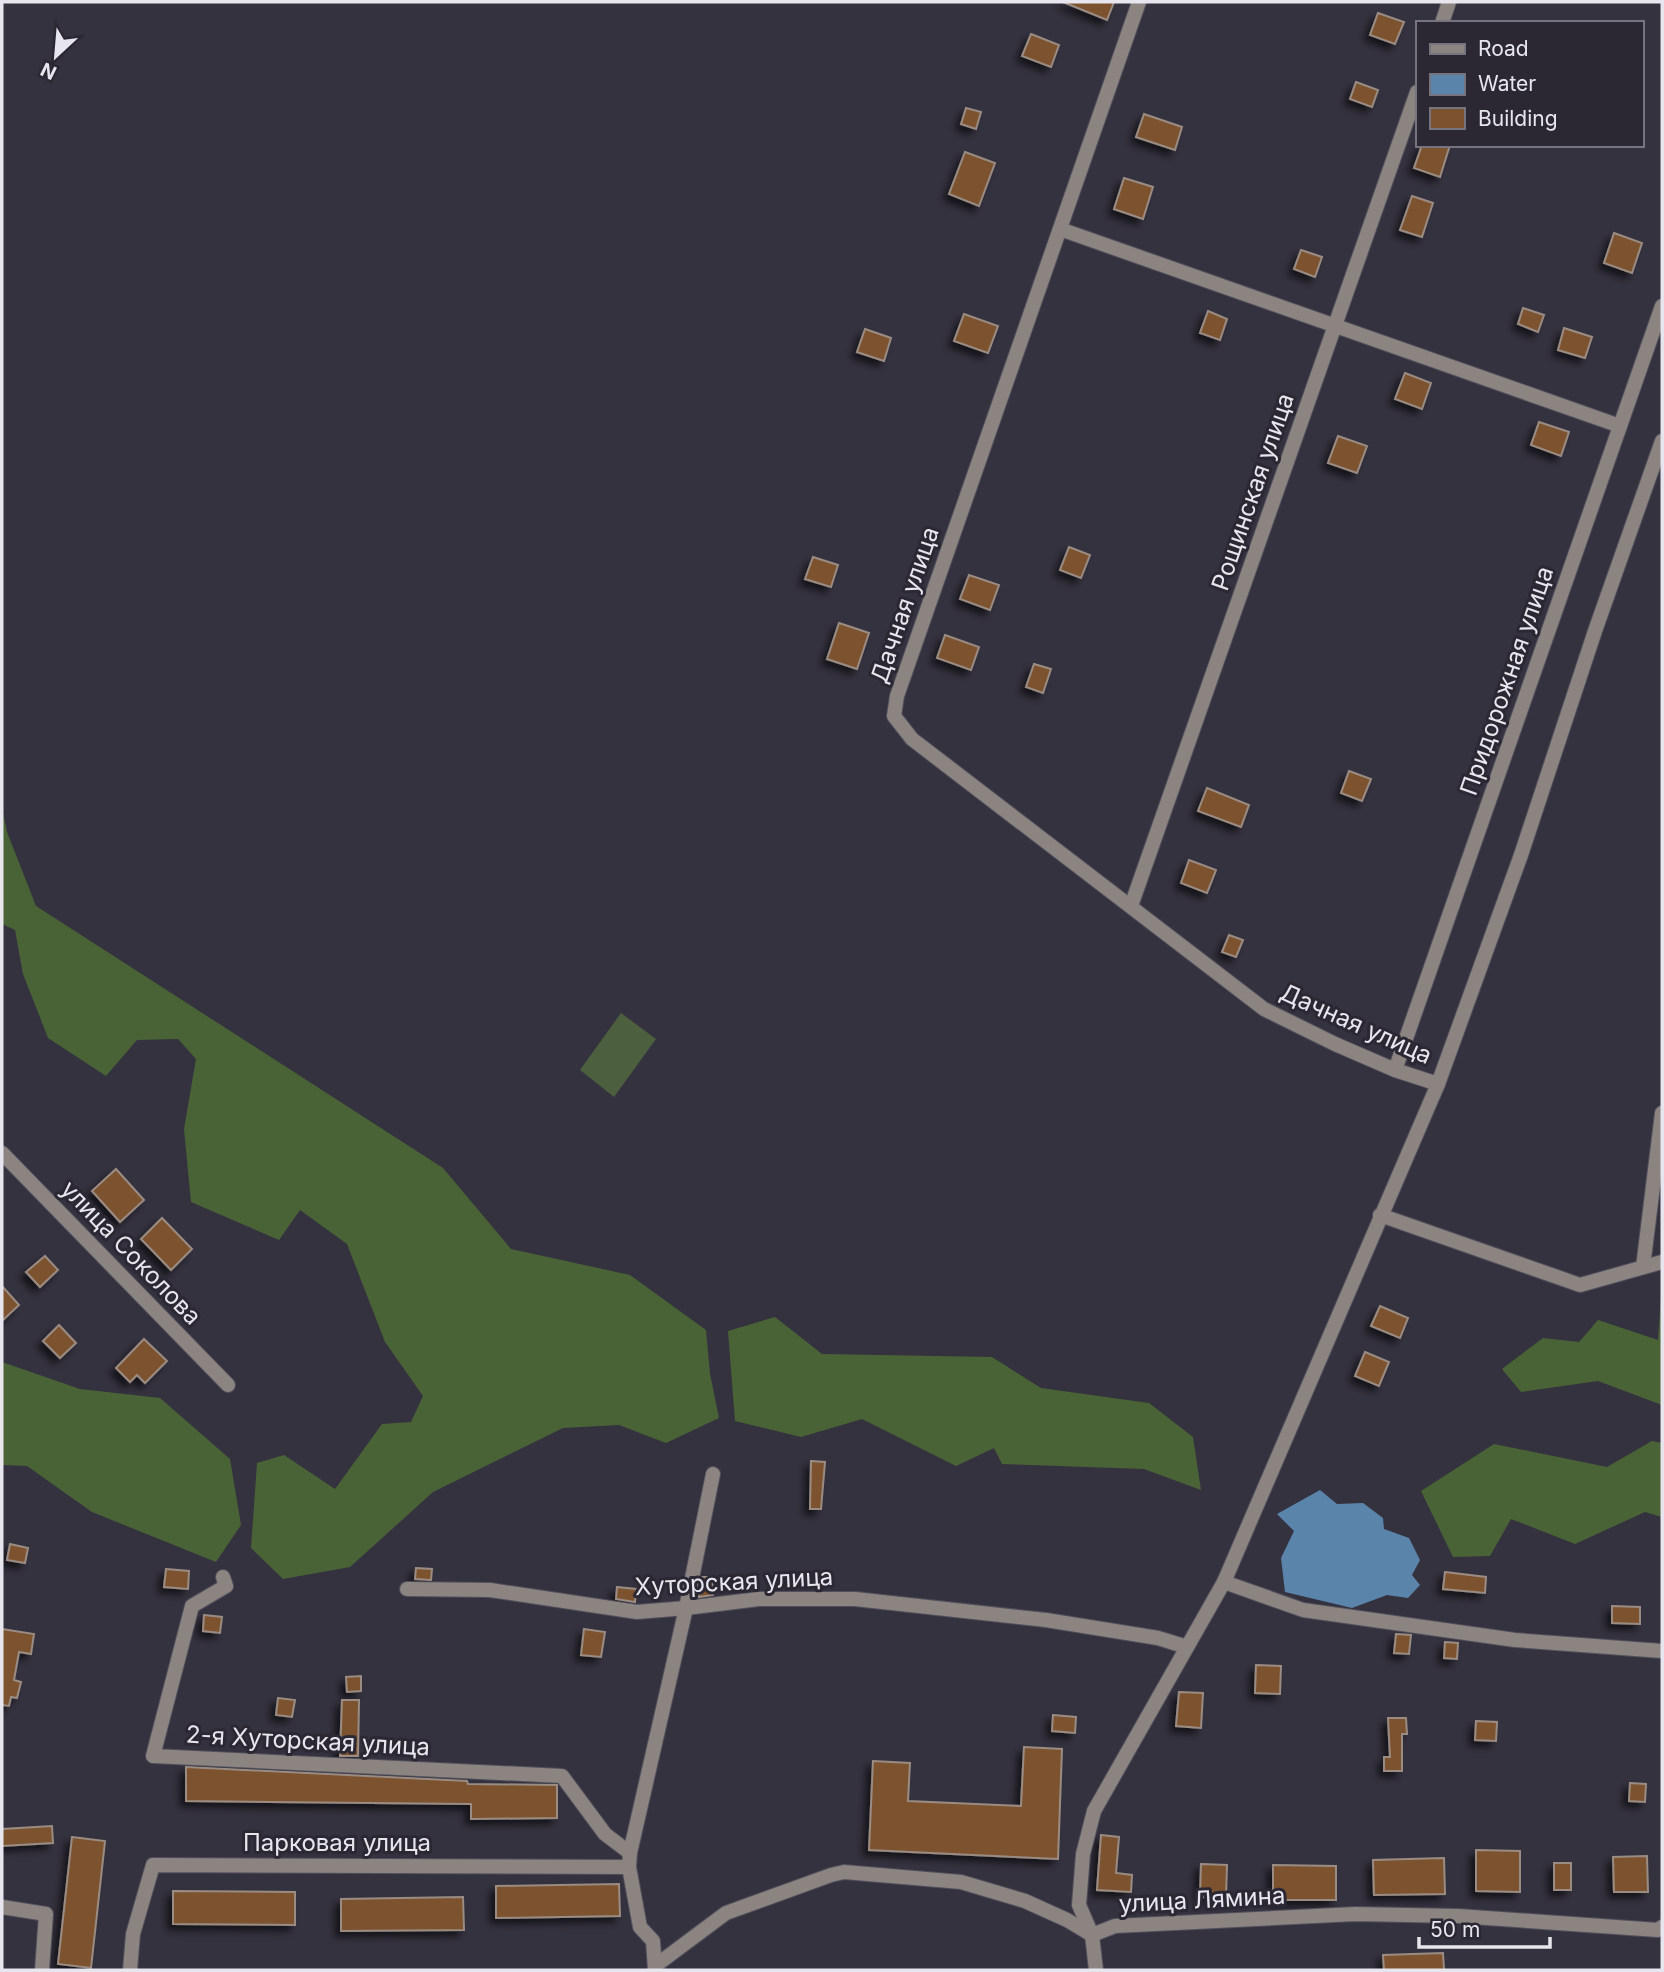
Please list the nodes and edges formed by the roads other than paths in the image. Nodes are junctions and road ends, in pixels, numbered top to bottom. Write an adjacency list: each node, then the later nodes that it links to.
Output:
1 (1139, 2): 5 (street, Дачная улица)
2 (1449, 2): 3 (street)
3 (1443, 21)
4 (1416, 95): 7 (street, Рощинская улица)
5 (1060, 229): 7 (street); 10 (street, Дачная улица)
6 (1662, 306): 8 (street, Придорожная улица)
7 (1336, 324): 8 (street); 10 (street, Рощинская улица)
8 (1620, 426): 11 (street, Придорожная улица)
9 (1662, 442): 12 (street)
10 (1131, 906): 11 (street, Дачная улица)
11 (1395, 1070): 12 (street, Дачная улица)
12 (1438, 1084): 15 (street)
13 (1662, 1113): 17 (street)
14 (2, 1153): 18 (street, улица Соколова)
15 (1380, 1215): 17 (street); 21 (street)
16 (1662, 1262): 17 (street)
17 (1643, 1267)
18 (228, 1385)
19 (713, 1474): 23 (street)
20 (223, 1577): 26 (street, 2-я Хуторская улица)
21 (1224, 1582): 24 (street); 25 (street)
22 (407, 1589): 23 (street, Хуторская улица)
23 (686, 1608): 24 (street, Хуторская улица); 26 (street)
24 (1187, 1647): 29 (street)
25 (1662, 1651)
26 (630, 1860): 30 (street); 32 (street, Парковая улица)
27 (2, 1908): 31 (street)
28 (1661, 1930): 29 (street, улица Лямина)
29 (1092, 1935): 30 (street, улица Лямина); 33 (street)
30 (655, 1968)
31 (42, 1970)
32 (130, 1970)
33 (1096, 1970)

